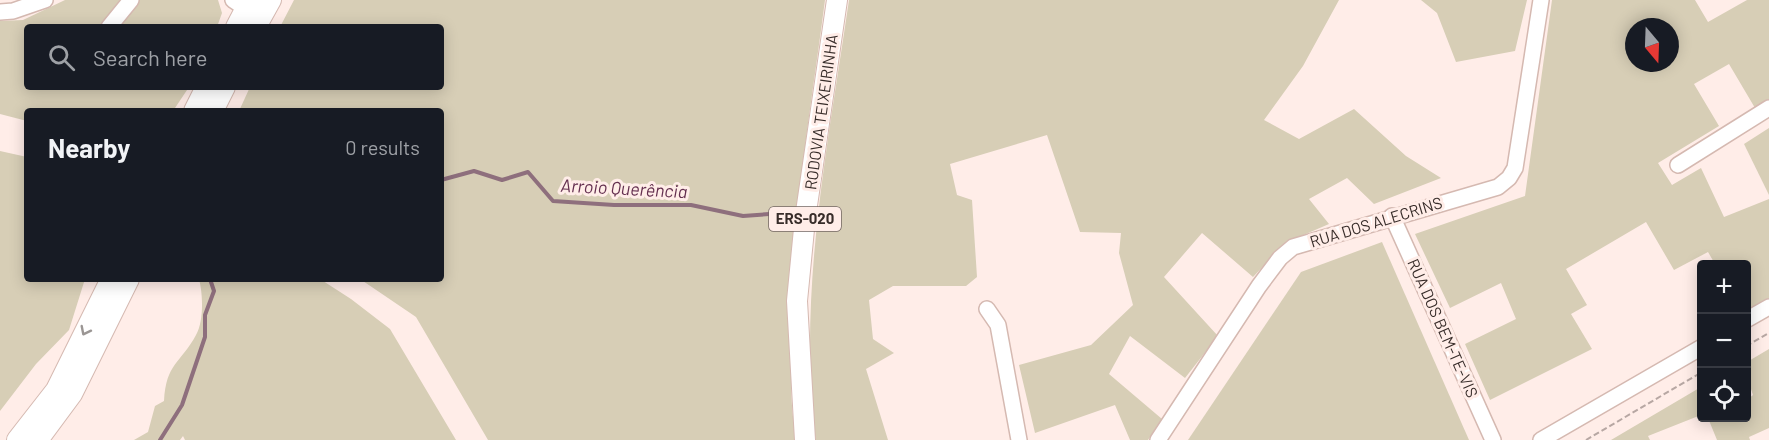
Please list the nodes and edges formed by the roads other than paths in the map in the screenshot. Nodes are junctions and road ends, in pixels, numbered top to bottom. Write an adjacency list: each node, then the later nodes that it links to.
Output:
1 (45, 0): 7 (street)
2 (131, 0): 8 (street)
3 (271, 0): 10 (main road)
4 (837, 0): 26 (main road, RODOVIA TEIXEIRINHA / ERS-020)
5 (1541, 0): 17 (street, RUA DOS ALECRINS)
6 (242, 3): 9 (main road)
7 (0, 12)
8 (111, 24)
9 (237, 24)
10 (258, 24)
11 (204, 90): 13 (main road)
12 (224, 90): 14 (main road)
13 (196, 108)
14 (214, 108)
15 (1769, 108): 16 (street)
16 (1678, 165)
17 (1392, 216): 28 (street, RUA DOS ALECRINS); 29 (street, RUA DOS BEM-TE-VIS)
18 (110, 282): 24 (main road, one-way to 24)
19 (128, 282): 25 (main road)
20 (1769, 307): 22 (street)
21 (987, 309): 27 (street)
22 (1751, 317)
23 (1697, 348): 30 (street)
24 (17, 440)
25 (38, 440)
26 (806, 440)
27 (1019, 440)
28 (1158, 440)
29 (1493, 440)
30 (1541, 440)

